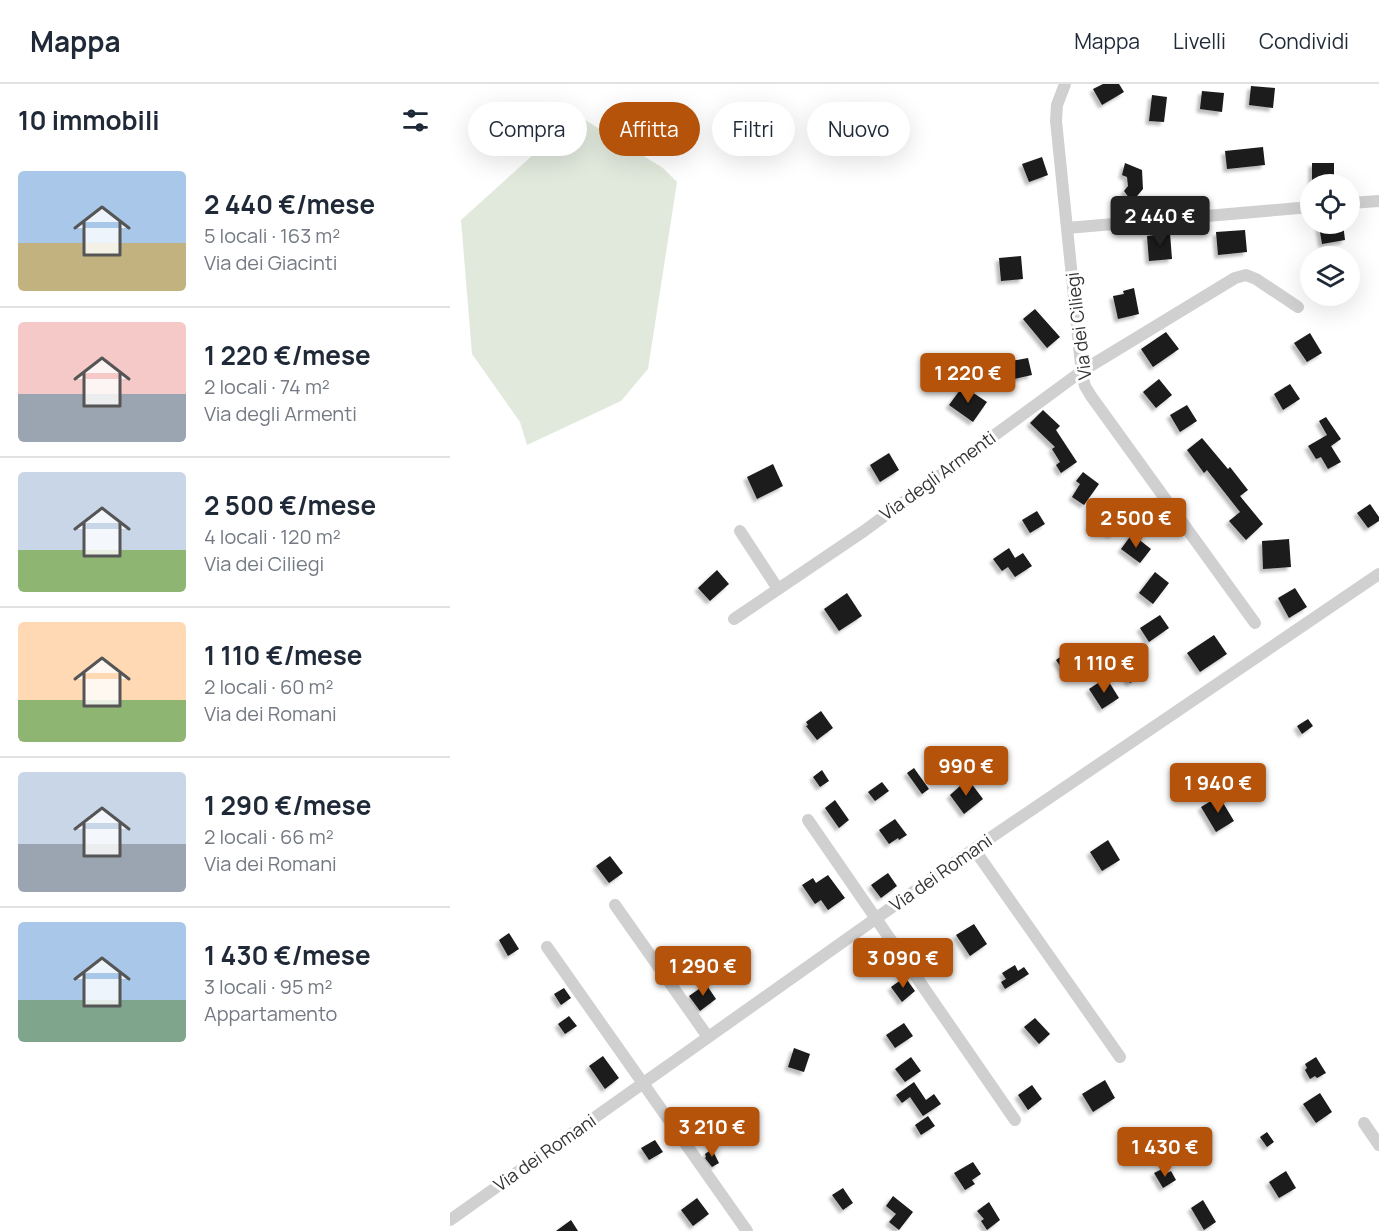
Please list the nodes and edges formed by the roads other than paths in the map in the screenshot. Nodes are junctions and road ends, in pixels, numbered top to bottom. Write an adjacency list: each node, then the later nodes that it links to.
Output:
1 (1065, 84): 5 (street, Via dei Ciliegi)
2 (1379, 201): 3 (street)
3 (1360, 202)
4 (1300, 208): 5 (street)
5 (1067, 228): 7 (street, Via dei Ciliegi)
6 (1298, 307): 7 (street, Via degli Armenti)
7 (1082, 371): 10 (street, Via degli Armenti); 12 (street, Via dei Ciliegi)
8 (740, 531): 10 (street)
9 (1379, 574): 14 (street, Via dei Romani)
10 (778, 589): 11 (street, Via degli Armenti)
11 (734, 619)
12 (1255, 623)
13 (808, 819): 16 (street)
14 (974, 849): 16 (street, Via dei Romani); 19 (street)
15 (615, 905): 18 (street)
16 (877, 918): 18 (street, Via dei Romani); 21 (street)
17 (547, 947): 20 (street)
18 (708, 1037): 20 (street, Via dei Romani)
19 (1120, 1058)
20 (642, 1084): 24 (street, Via dei Romani); 25 (street)
21 (1015, 1120)
22 (1364, 1123): 23 (street)
23 (1379, 1145)
24 (450, 1220)
25 (747, 1231)

